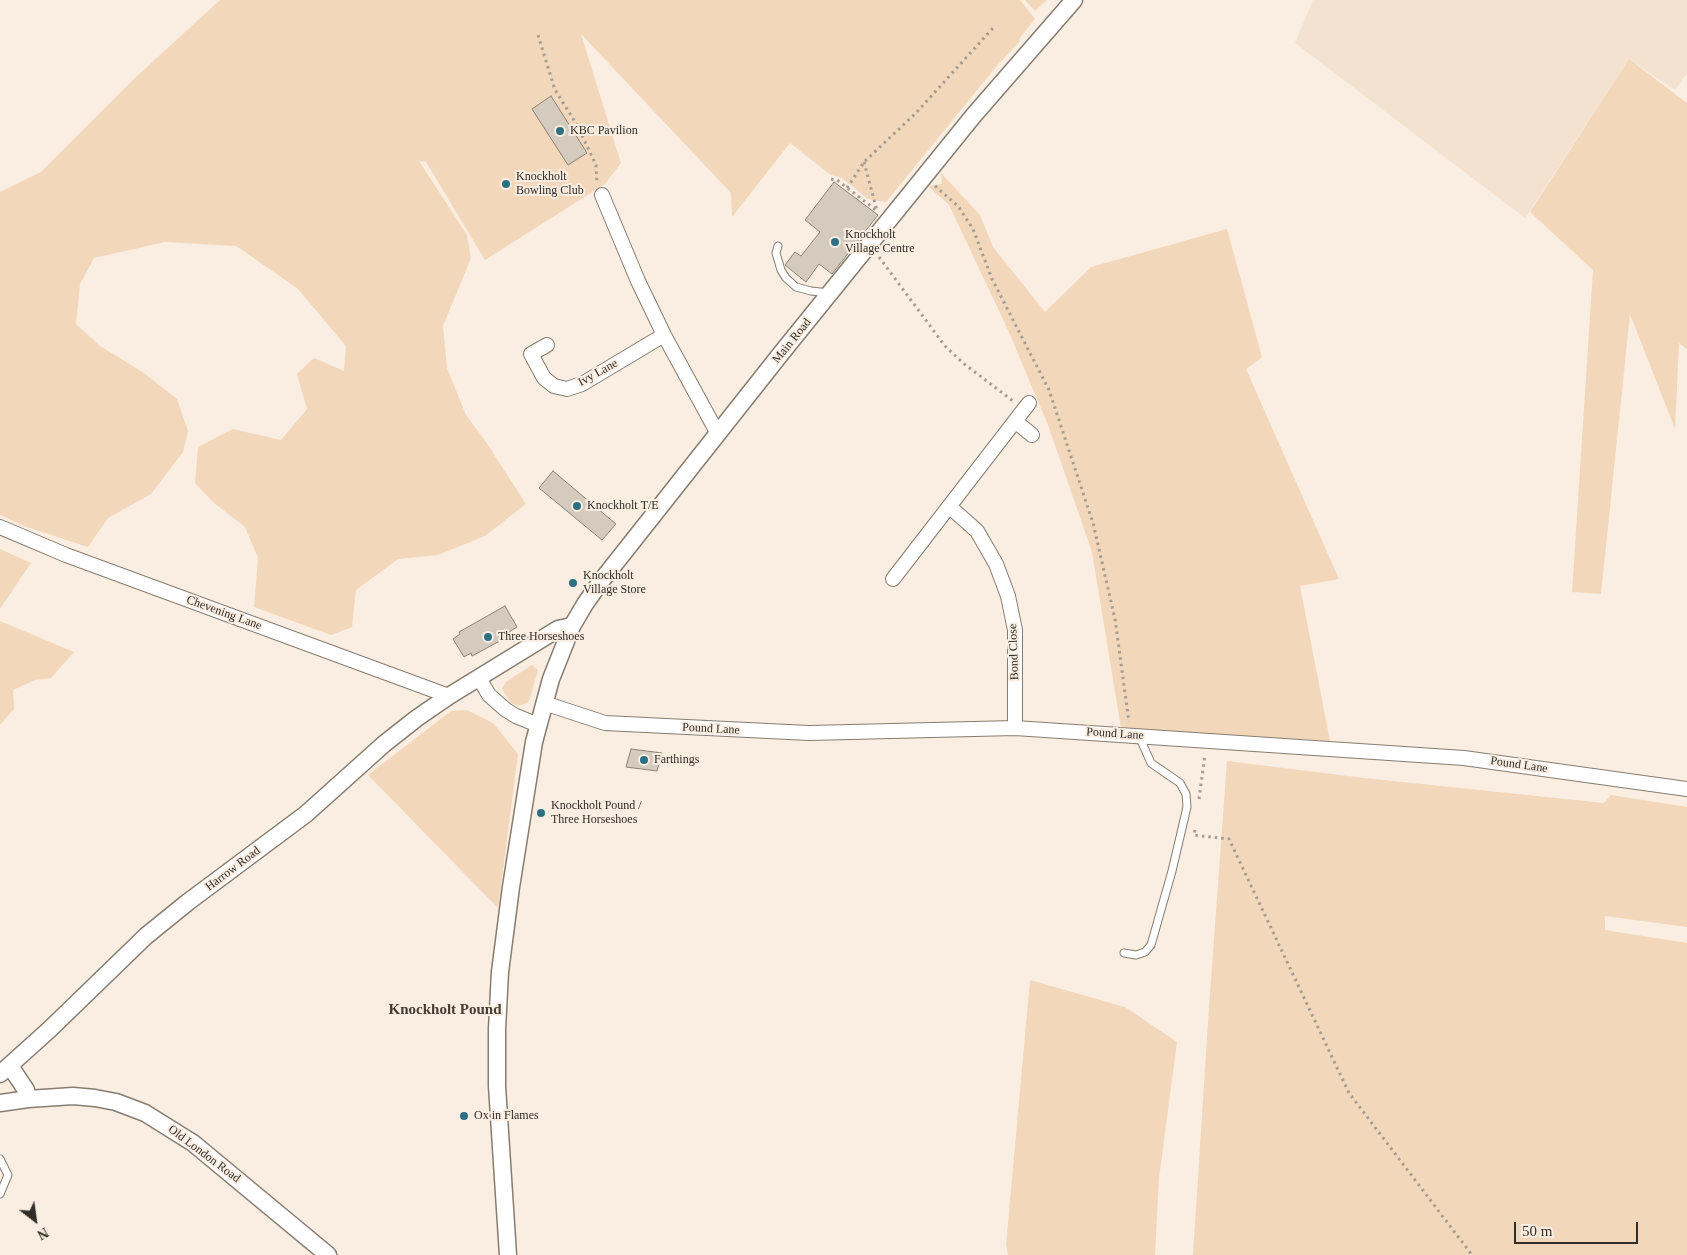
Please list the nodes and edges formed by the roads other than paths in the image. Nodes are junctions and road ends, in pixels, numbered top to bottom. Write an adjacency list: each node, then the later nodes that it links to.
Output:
1 (1074, 0): 4 (street, Main Road)
2 (602, 195): 5 (street)
3 (778, 246): 4 (lane)
4 (830, 293): 9 (street, Main Road)
5 (664, 334): 6 (street, Ivy Lane); 9 (street)
6 (548, 344)
7 (1026, 406): 8 (street)
8 (1015, 421): 10 (street); 11 (street)
9 (718, 434): 14 (street, Main Road)
10 (1032, 435)
11 (950, 507): 13 (street); 19 (street, Bond Close)
12 (0, 527): 16 (street, Chevening Lane)
13 (893, 579)
14 (572, 626): 15 (street, Harrow Road); 17 (street, Main Road)
15 (479, 678): 16 (street, Harrow Road); 18 (street)
16 (449, 696): 23 (street, Harrow Road)
17 (544, 704): 18 (street, Main Road); 19 (street, Pound Lane)
18 (538, 724): 29 (street, Main Road)
19 (1015, 728): 20 (street, Pound Lane)
20 (1134, 736): 21 (street, Pound Lane); 22 (lane)
21 (1687, 789)
22 (1124, 953)
23 (5, 1070): 24 (street)
24 (28, 1099): 25 (street, Old London Road); 28 (street, Old London Road)
25 (0, 1103)
26 (0, 1159): 27 (lane)
27 (0, 1194)
28 (328, 1255)
29 (508, 1255)

